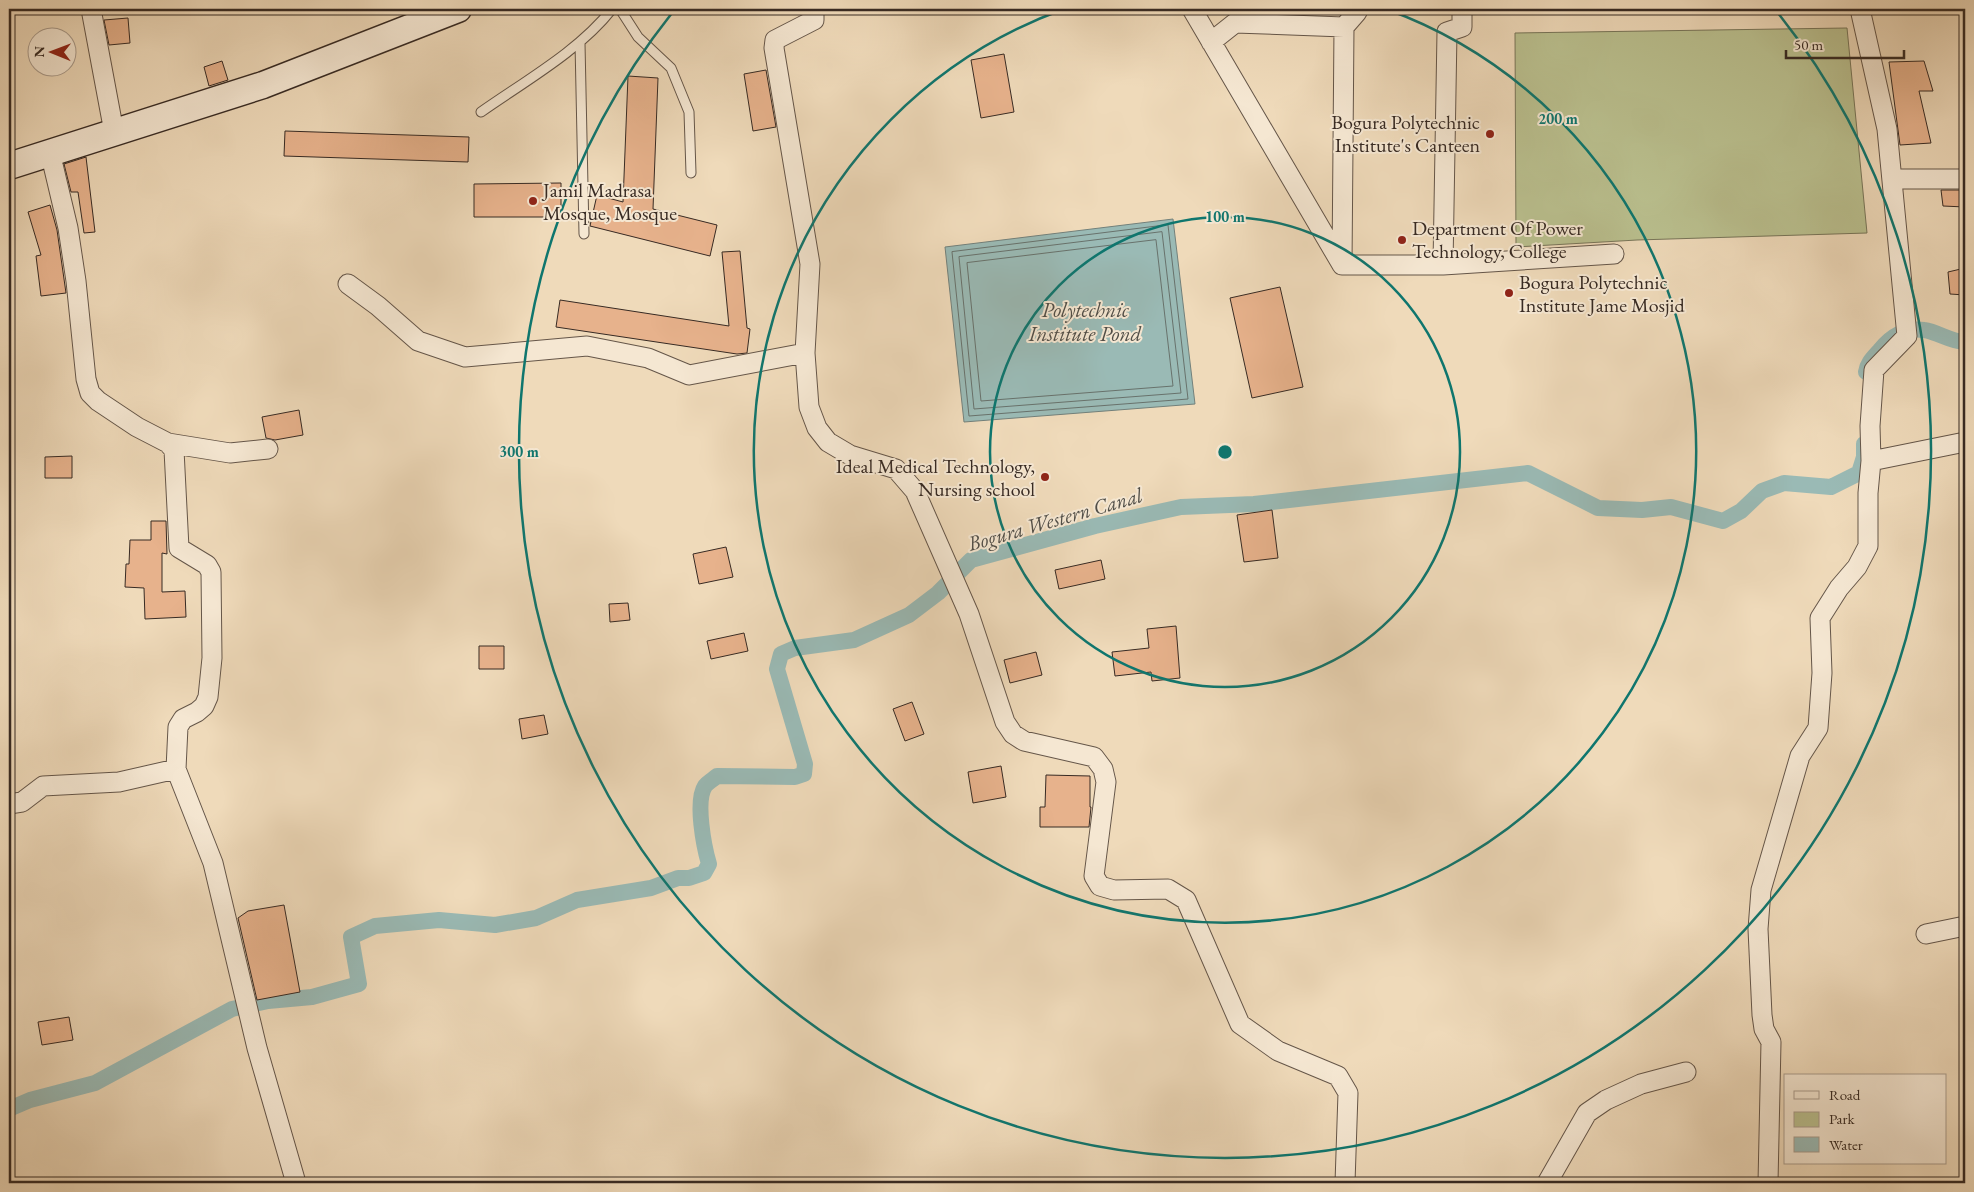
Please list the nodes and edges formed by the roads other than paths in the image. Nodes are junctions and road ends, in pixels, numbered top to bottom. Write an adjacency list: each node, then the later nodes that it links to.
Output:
1 (91, 9): 14 (street)
2 (458, 9): 14 (street)
3 (612, 9): 12 (lane)
4 (620, 9): 17 (lane)
5 (814, 9): 25 (street)
6 (1192, 9): 11 (street)
7 (1355, 9): 10 (street)
8 (1462, 9): 23 (street)
9 (1860, 9): 18 (street)
10 (1344, 27): 11 (street); 22 (street)
11 (1211, 42): 22 (street)
12 (580, 43): 13 (lane); 20 (lane)
13 (481, 112)
14 (114, 132): 15 (street)
15 (50, 152): 16 (street); 27 (street)
16 (9, 166)
17 (691, 173)
18 (1892, 179): 19 (street); 29 (street)
19 (1965, 179)
20 (584, 234)
21 (1614, 254): 23 (street)
22 (1342, 265): 23 (street)
23 (1443, 265)
24 (348, 284): 25 (street)
25 (805, 354): 36 (street)
26 (1965, 442): 29 (street)
27 (168, 443): 28 (street); 30 (street)
28 (268, 449)
29 (1871, 461): 38 (street)
30 (176, 769): 31 (street); 35 (street)
31 (9, 804)
32 (1965, 926): 33 (street)
33 (1926, 934)
34 (1686, 1072): 37 (street)
35 (296, 1183)
36 (1345, 1183)
37 (1547, 1183)
38 (1768, 1183)

